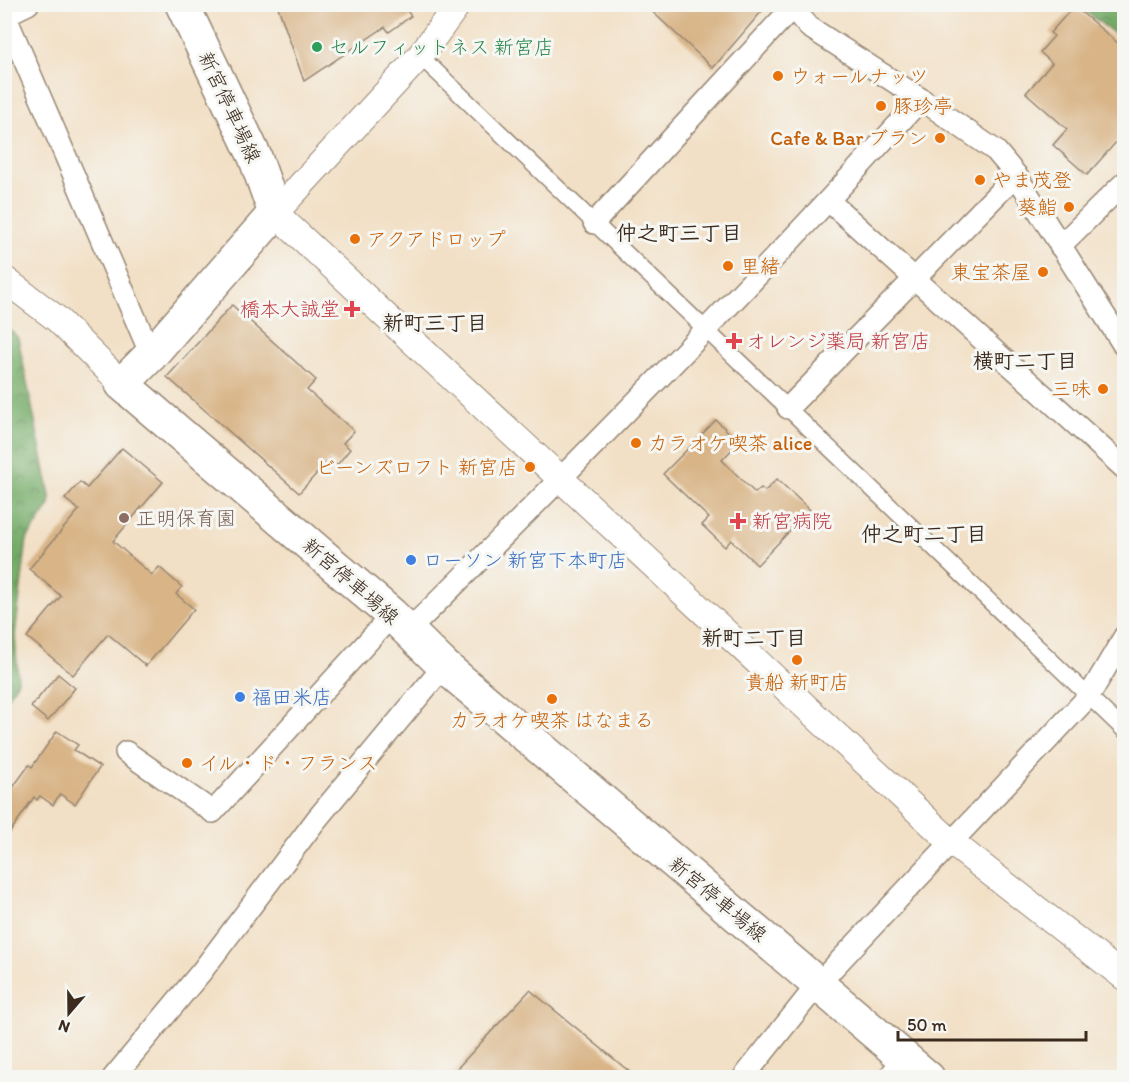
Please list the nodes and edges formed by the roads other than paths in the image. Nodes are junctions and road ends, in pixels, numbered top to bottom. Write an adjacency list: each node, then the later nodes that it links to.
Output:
1 (28, 4): 17 (street)
2 (182, 4): 10 (main road, 新宮停車場線)
3 (458, 4): 5 (street)
4 (790, 7): 6 (street); 11 (street)
5 (420, 56): 10 (street); 11 (street)
6 (921, 99): 7 (street); 9 (street)
7 (1016, 175): 12 (street); 14 (street)
8 (1125, 183): 12 (street)
9 (829, 201): 14 (street); 15 (street)
10 (275, 213): 17 (main road); 21 (street)
11 (594, 223): 15 (street)
12 (1060, 246): 16 (street)
13 (4, 279): 18 (street)
14 (915, 279): 19 (street); 20 (street)
15 (705, 329): 19 (street); 21 (street)
16 (1125, 346)
17 (151, 355): 18 (main road)
18 (122, 384): 22 (main road, 新宮停車場線)
19 (788, 408): 25 (street)
20 (1125, 468)
21 (560, 480): 22 (street); 28 (street)
22 (400, 623): 24 (main road, 新宮停車場線); 27 (street)
23 (1125, 637): 25 (street)
24 (444, 666): 30 (main road, 新宮停車場線); 32 (street)
25 (1089, 696): 26 (street); 28 (street)
26 (1125, 730)
27 (126, 752)
28 (951, 842): 29 (street); 30 (street)
29 (1125, 977)
30 (818, 984): 31 (main road, 新宮停車場線); 33 (street)
31 (907, 1071)
32 (121, 1073)
33 (743, 1077)

